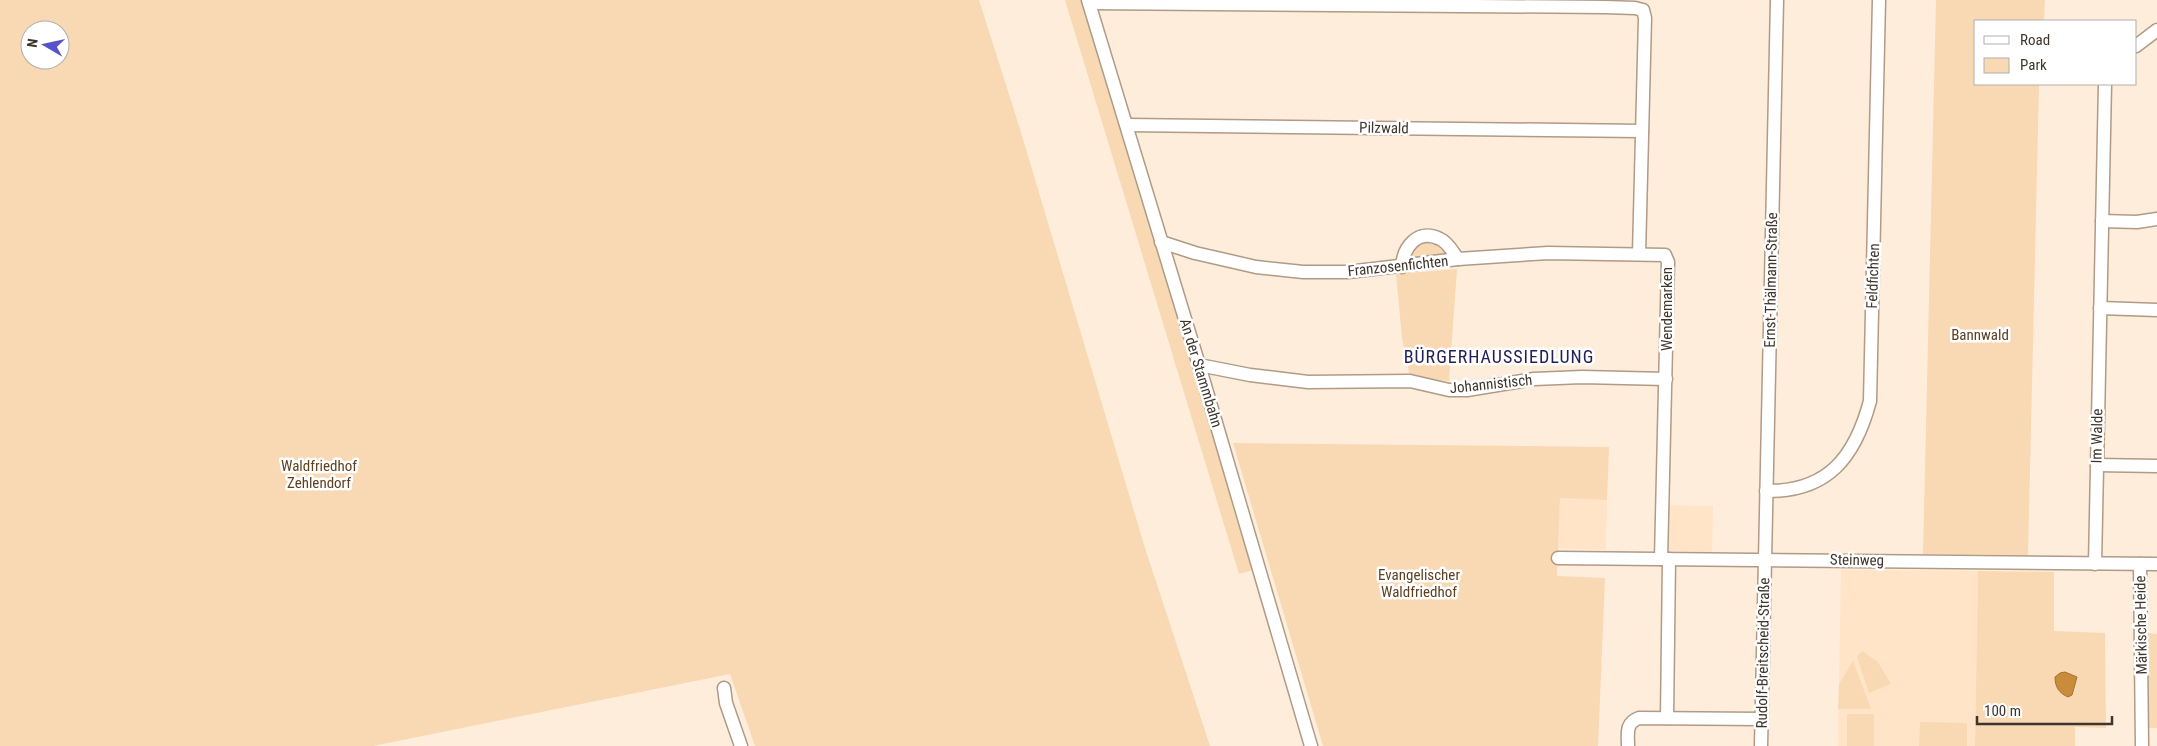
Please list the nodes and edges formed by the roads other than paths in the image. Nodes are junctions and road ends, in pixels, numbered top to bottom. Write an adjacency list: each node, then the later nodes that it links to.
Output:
1 (1777, 0): 22 (street, Ernst-Thälmann-Straße)
2 (1879, 0): 22 (street, Feldfichten)
3 (1089, 2): 4 (street); 8 (street, An der Stammbahn)
4 (1605, 4): 9 (street)
5 (2157, 30): 6 (street)
6 (2137, 45)
7 (2106, 85): 11 (street, Im Walde)
8 (1127, 125): 9 (street, Pilzwald); 12 (street, An der Stammbahn)
9 (1642, 131): 13 (street)
10 (2157, 219): 11 (street)
11 (2102, 221): 16 (street, Im Walde)
12 (1161, 242): 15 (street, Franzosenfichten); 18 (street, An der Stammbahn)
13 (1639, 254): 14 (street, Franzosenfichten); 19 (street, Wendemarken)
14 (1458, 259): 15 (street, Franzosenfichten); 15 (street)
15 (1402, 267)
16 (2100, 308): 17 (street); 20 (street, Im Walde)
17 (2157, 310)
18 (1199, 365): 19 (street, Johannistisch); 33 (street, An der Stammbahn)
19 (1666, 379): 24 (street, Wendemarken)
20 (2097, 464): 21 (street); 26 (street, Im Walde)
21 (2157, 466)
22 (1766, 491): 25 (street, Ernst-Thälmann-Straße)
23 (1558, 558): 24 (street, Steinweg)
24 (1665, 559): 25 (street, Steinweg); 30 (street, Wendemarken)
25 (1764, 560): 26 (street, Steinweg); 31 (street, Rudolf-Breitscheid-Straße)
26 (2095, 564): 27 (street, Steinweg)
27 (2140, 564): 28 (street, Steinweg); 36 (street, Märkische Heide)
28 (2157, 564)
29 (724, 688): 32 (street)
30 (1667, 718): 31 (street); 34 (street)
31 (1761, 719): 35 (street, Rudolf-Breitscheid-Straße)
32 (741, 746)
33 (1311, 746)
34 (1628, 746)
35 (1761, 746)
36 (2142, 746)

